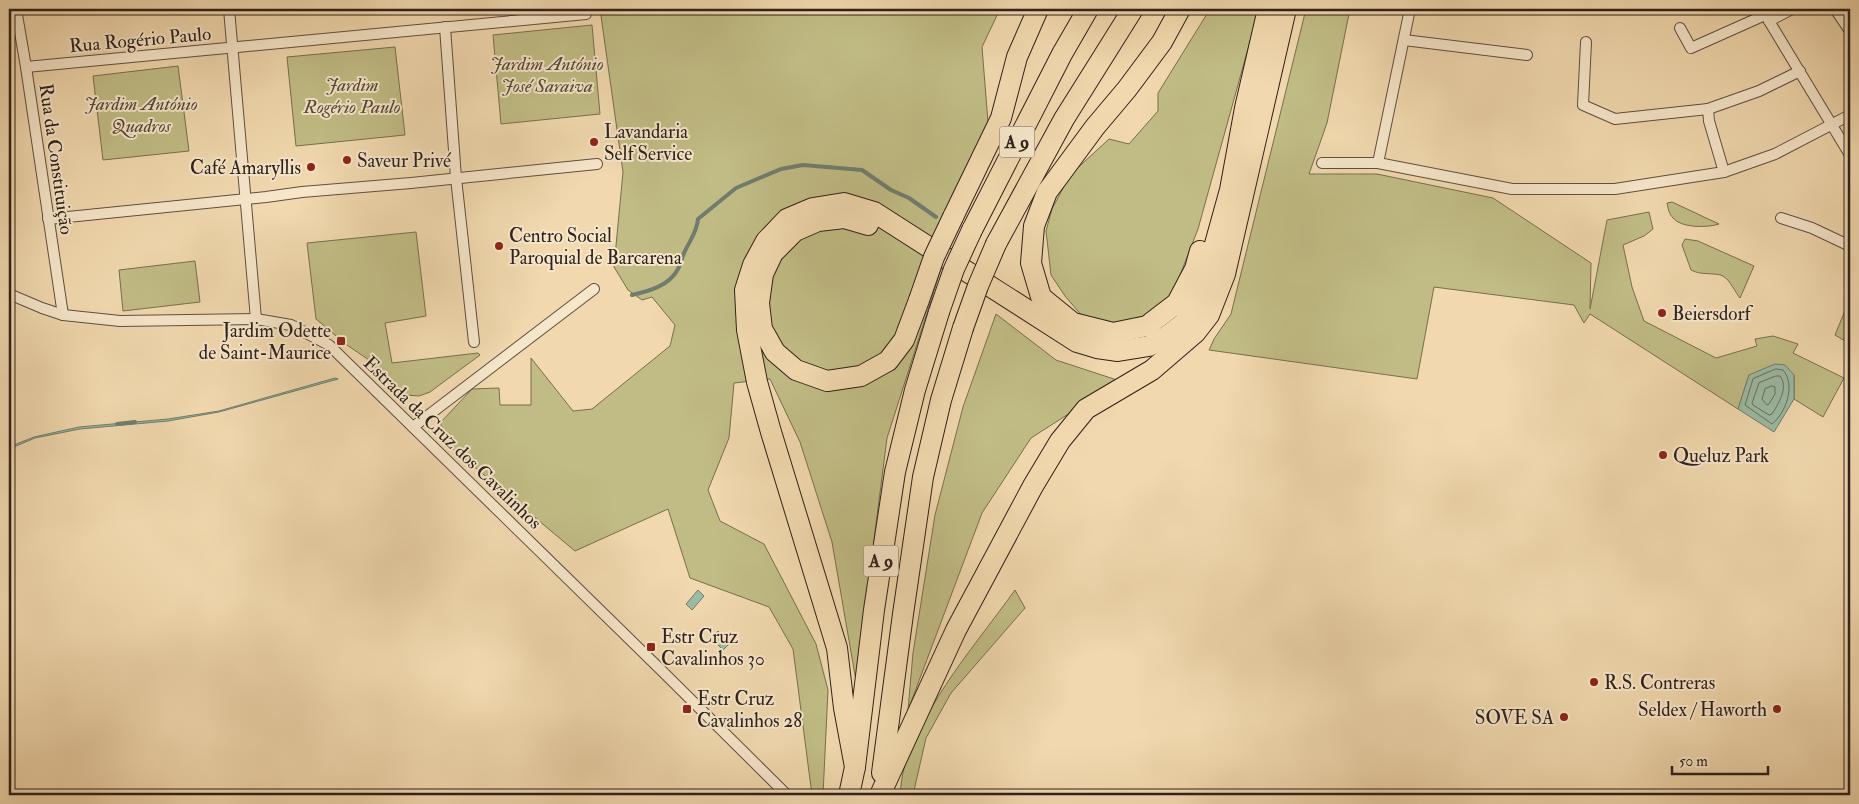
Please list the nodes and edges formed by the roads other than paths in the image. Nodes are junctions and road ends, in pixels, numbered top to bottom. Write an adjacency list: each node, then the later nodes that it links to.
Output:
1 (16, 9): 21 (street, Rua da Constituição)
2 (229, 9): 19 (street)
3 (1038, 9): 42 (highway, bridge)
4 (1088, 9): 44 (highway, A 9, bridge)
5 (1133, 9): 47 (highway, A 9, bridge)
6 (1180, 9): 23 (highway)
7 (1268, 9): 23 (highway)
8 (1286, 9): 42 (highway)
9 (1410, 9): 17 (street)
10 (1792, 9): 13 (street)
11 (1835, 9): 16 (street)
12 (586, 14): 14 (street, Rua Rogério Paulo)
13 (1766, 15): 15 (street); 22 (street)
14 (445, 27): 19 (street, Rua Rogério Paulo); 32 (street)
15 (1680, 28)
16 (1850, 31)
17 (1404, 40): 20 (street); 28 (street)
18 (1586, 42): 24 (street)
19 (232, 48): 21 (street, Rua Rogério Paulo); 33 (street)
20 (1527, 55)
21 (26, 67): 35 (street, Rua da Constituição)
22 (1800, 71): 24 (street); 26 (street)
23 (1245, 108): 44 (highway)
24 (1708, 109): 31 (street)
25 (1850, 114): 26 (street)
26 (1832, 125): 27 (street); 31 (street)
27 (1850, 155)
28 (1378, 162): 29 (street); 31 (street)
29 (1322, 163)
30 (597, 164): 32 (street)
31 (1724, 172)
32 (456, 178): 33 (street); 41 (street)
33 (245, 199): 35 (street); 40 (street)
34 (1781, 218): 36 (street)
35 (48, 219): 39 (street, Rua da Constituição)
36 (1850, 246)
37 (594, 289): 43 (street)
38 (9, 294): 39 (street, Estrada da Cruz dos Cavalinhos)
39 (62, 315): 40 (street, Estrada da Cruz dos Cavalinhos)
40 (256, 319): 43 (street, Estrada da Cruz dos Cavalinhos)
41 (474, 342)
42 (1175, 351): 47 (highway)
43 (413, 427): 45 (street, Estrada da Cruz dos Cavalinhos)
44 (855, 767): 46 (highway, A 9)
45 (787, 795)
46 (850, 795)
47 (879, 795)

